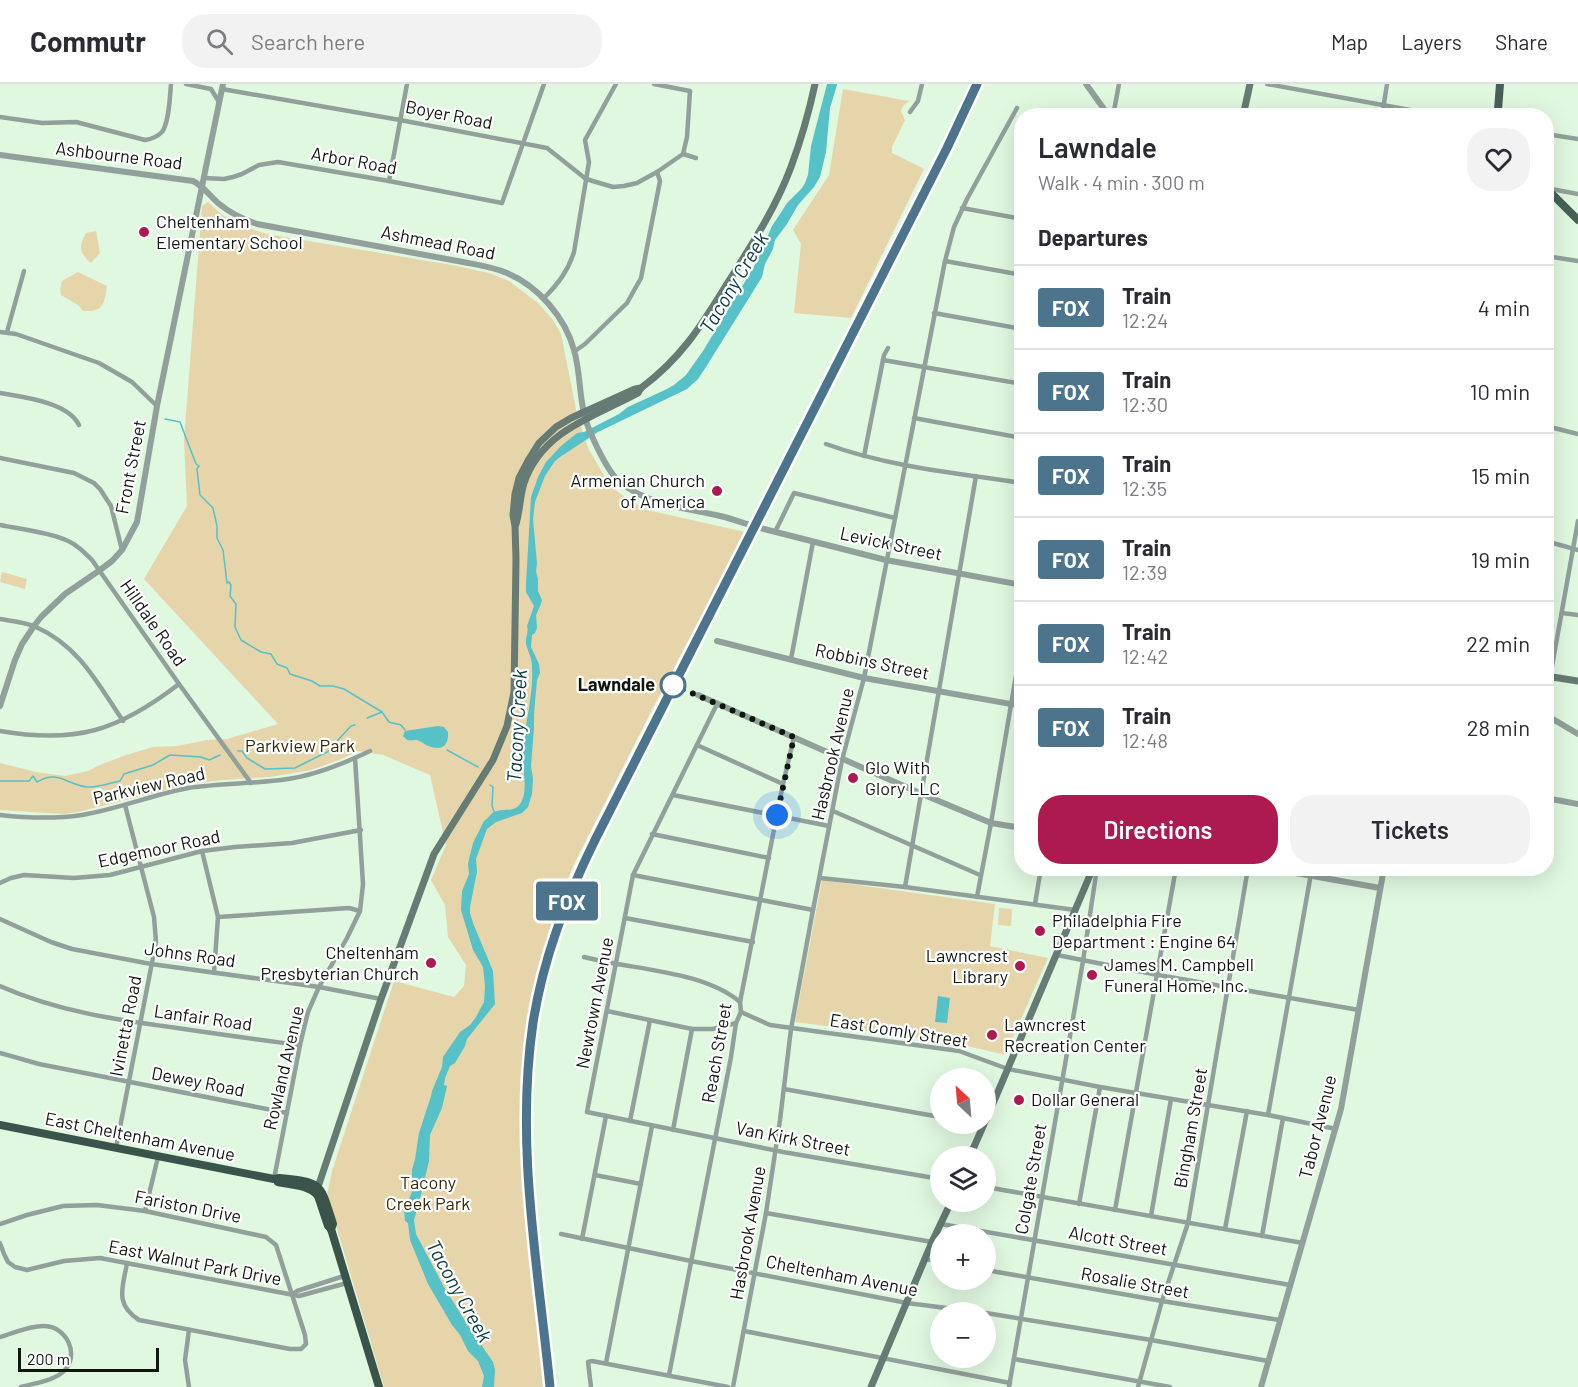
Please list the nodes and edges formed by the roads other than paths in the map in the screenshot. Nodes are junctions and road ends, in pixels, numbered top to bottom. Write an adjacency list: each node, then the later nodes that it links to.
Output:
1 (171, 84): 26 (street)
2 (186, 84): 16 (street)
3 (407, 84): 27 (street)
4 (544, 84): 30 (street)
5 (616, 84): 36 (street)
6 (654, 84): 31 (street)
7 (815, 84): 63 (main road)
8 (922, 84): 24 (street)
9 (1086, 84): 18 (street)
10 (1119, 84): 19 (street)
11 (1250, 84): 20 (main road)
12 (1267, 84): 17 (street)
13 (1387, 84): 17 (street)
14 (1500, 84): 23 (main road)
15 (223, 86): 16 (street, Ashbourne Road); 27 (street, Boyer Road)
16 (219, 102): 35 (street, Ashbourne Road)
17 (1384, 105): 21 (street); 22 (street)
18 (1105, 108)
19 (1112, 108)
20 (1245, 108)
21 (1383, 108)
22 (1400, 108)
23 (1498, 108)
24 (910, 112)
25 (1014, 113): 42 (street, Hasbrook Avenue)
26 (0, 117)
27 (400, 120): 30 (street, Boyer Road); 37 (street)
28 (1554, 135): 29 (street)
29 (1578, 139)
30 (524, 144): 36 (street, Boyer Road); 37 (street, Arbor Road)
31 (683, 154): 33 (street); 34 (street, Boyer Road)
32 (0, 155): 38 (street, Ashbourne Road)
33 (696, 158)
34 (657, 172): 36 (street, Boyer Road); 56 (street)
35 (204, 178): 37 (street, Arbor Road); 38 (street, Ashbourne Road)
36 (586, 179): 50 (street)
37 (388, 181)
38 (202, 186): 50 (street, Ashmead Road); 61 (street, Front Street)
39 (1554, 190): 40 (street)
40 (1578, 194)
41 (1554, 196): 44 (main road)
42 (962, 208): 43 (street); 46 (street, Hasbrook Avenue)
43 (1014, 218)
44 (1578, 220)
45 (1554, 257): 47 (street)
46 (945, 261): 49 (street); 51 (street, Hasbrook Avenue)
47 (1578, 261)
48 (24, 271): 54 (street)
49 (1014, 274)
50 (544, 298): 56 (street, Ashmead Road)
51 (934, 313): 52 (street); 58 (street, Hasbrook Avenue)
52 (1014, 328)
53 (0, 332): 54 (street)
54 (7, 332): 61 (street)
55 (888, 348): 57 (street)
56 (575, 351): 63 (street, Ashmead Road)
57 (883, 360): 58 (street); 69 (street)
58 (924, 367): 59 (street); 62 (street, Hasbrook Avenue)
59 (1014, 383)
60 (0, 393): 64 (street)
61 (157, 406): 82 (street, Front Street)
62 (914, 418): 67 (street); 71 (street, Hasbrook Avenue)
63 (586, 419): 77 (main road); 77 (main road); 78 (street, Ashmead Road, bridge)
64 (79, 425)
65 (1554, 428): 66 (street)
66 (1578, 434)
67 (1014, 437)
68 (826, 444): 69 (street)
69 (864, 456): 71 (street)
70 (0, 458): 82 (street)
71 (904, 464): 72 (street); 74 (street, Hasbrook Avenue)
72 (976, 476): 73 (street); 86 (street)
73 (1014, 482)
74 (895, 518): 79 (street); 84 (street, Hasbrook Avenue)
75 (1578, 521): 83 (street)
76 (0, 525): 85 (street, Hilldale Road)
77 (515, 526): 168 (main road)
78 (756, 527): 79 (street, Levick Street, bridge)
79 (775, 532): 80 (street, Levick Street)
80 (813, 542): 84 (street, Levick Street); 94 (street)
81 (1554, 543): 83 (street)
82 (122, 550): 85 (street, Front Street)
83 (1575, 550): 88 (street)
84 (886, 560): 86 (street, Levick Street); 96 (street, Hasbrook Avenue)
85 (100, 570): 91 (street, Front Street); 98 (street, Hilldale Road)
86 (959, 574): 87 (street, Levick Street); 100 (street)
87 (1014, 584)
88 (1562, 613): 89 (street); 93 (street)
89 (1578, 615)
90 (0, 619): 91 (street)
91 (34, 626): 105 (street, Front Street); 107 (street)
92 (717, 641): 94 (street, Robbins Street)
93 (1554, 649)
94 (791, 659): 96 (street, Robbins Street)
95 (1554, 677): 97 (main road)
96 (864, 678): 100 (street, Robbins Street); 114 (street, Hasbrook Avenue)
97 (1578, 681)
98 (179, 684): 107 (street); 115 (street, Hilldale Road)
99 (1014, 687): 103 (street)
100 (939, 692): 103 (street, Robbins Street); 117 (street)
101 (698, 695): 102 (street)
102 (717, 705): 110 (street); 111 (street, Newtown Avenue)
103 (1011, 705): 104 (street, Robbins Street); 125 (street)
104 (1014, 705)
105 (0, 706)
106 (1554, 720): 109 (street)
107 (123, 721): 108 (street)
108 (0, 731)
109 (1578, 734)
110 (794, 737): 114 (street); 116 (street, Reach Street)
111 (698, 745): 116 (street); 118 (street, Newtown Avenue)
112 (370, 751): 113 (street, Parkview Road)
113 (355, 758): 115 (street, Parkview Road); 128 (street, Rowland Avenue)
114 (842, 760): 117 (street); 122 (street, Hasbrook Avenue)
115 (250, 783): 121 (street, Parkview Road)
116 (783, 784): 124 (street, Reach Street)
117 (921, 794): 125 (street); 130 (street)
118 (674, 795): 124 (street); 129 (street, Newtown Avenue)
119 (1554, 800): 120 (street)
120 (1578, 804)
121 (125, 805): 123 (street, Parkview Road); 133 (street, Ivinetta Road)
122 (833, 811): 126 (street, Hasbrook Avenue); 130 (street)
123 (0, 815)
124 (777, 815): 126 (street); 132 (street, Reach Street)
125 (991, 823): 127 (street); 135 (street)
126 (830, 826): 143 (street, Hasbrook Avenue)
127 (1014, 827)
128 (361, 830): 131 (street, Edgemoor Road); 152 (street, Rowland Avenue)
129 (652, 834): 132 (street); 134 (street, Newtown Avenue)
130 (912, 846): 135 (street); 145 (street)
131 (202, 851): 133 (street, Edgemoor Road); 153 (street)
132 (769, 858): 148 (street, Reach Street)
133 (141, 867): 144 (street, Edgemoor Road); 160 (street, Ivinetta Road)
134 (633, 875): 148 (street); 154 (street, Newtown Avenue)
135 (980, 875): 147 (street)
136 (1040, 876): 149 (street)
137 (1091, 876): 151 (main road)
138 (1094, 876): 159 (street, Colgate Street)
139 (1175, 876): 163 (street)
140 (1247, 876): 166 (street, Bingham Street)
141 (1310, 876): 146 (street); 167 (street)
142 (1382, 876): 146 (street, Tabor Avenue)
143 (820, 878): 145 (street); 150 (street, Hasbrook Avenue)
144 (0, 883)
145 (905, 887): 147 (street)
146 (1380, 888): 170 (street, Tabor Avenue)
147 (976, 897): 149 (street)
148 (761, 900): 150 (street); 156 (street, Reach Street)
149 (1035, 904): 151 (street)
150 (813, 910): 177 (street, Hasbrook Avenue)
151 (1075, 910): 157 (main road)
152 (360, 911): 153 (street); 165 (street, Rowland Avenue)
153 (218, 916): 162 (street)
154 (625, 918): 156 (street); 161 (street, Newtown Avenue)
155 (0, 919): 160 (street, Johns Road)
156 (753, 942): 169 (street, Reach Street)
157 (1057, 955): 159 (street); 180 (main road)
158 (584, 957): 161 (street)
159 (1083, 961): 163 (street); 181 (street, Colgate Street)
160 (151, 964): 162 (street, Johns Road); 174 (street, Ivinetta Road)
161 (616, 964): 169 (street); 171 (street, Newtown Avenue)
162 (214, 973): 165 (street, Johns Road)
163 (1158, 975): 166 (street); 185 (street)
164 (0, 986): 174 (street, Lanfair Road)
165 (319, 987): 168 (street, Johns Road); 178 (street, Rowland Avenue)
166 (1229, 987): 167 (street); 188 (street, Bingham Street)
167 (1289, 997): 170 (street); 192 (street)
168 (381, 999): 209 (main road)
169 (740, 1002): 172 (street, Reach Street)
170 (1359, 1010): 198 (street, Tabor Avenue)
171 (607, 1011): 173 (street); 193 (street, Newtown Avenue)
172 (741, 1012): 175 (street, Reach Street); 177 (street, East Comly Street)
173 (650, 1020): 176 (street); 195 (street)
174 (140, 1023): 178 (street, Lanfair Road); 182 (street, Ivinetta Road)
175 (736, 1023): 176 (street); 200 (street, Reach Street)
176 (692, 1029): 199 (street)
177 (791, 1029): 180 (street, East Comly Street); 184 (street, Hasbrook Avenue)
178 (300, 1045): 190 (street, Rowland Avenue)
179 (0, 1053): 182 (street, Dewey Road)
180 (1008, 1069): 181 (street, East Comly Street); 186 (main road)
181 (1062, 1080): 183 (street, East Comly Street); 210 (street, Colgate Street)
182 (129, 1082): 190 (street, Dewey Road); 201 (street, Ivinetta Road)
183 (1100, 1087): 185 (street, East Comly Street); 211 (street)
184 (784, 1089): 191 (street); 202 (street, Hasbrook Avenue)
185 (1136, 1093): 187 (street, East Comly Street); 212 (street)
186 (996, 1096)
187 (1172, 1099): 188 (street, East Comly Street); 216 (street)
188 (1209, 1105): 189 (street, East Comly Street); 217 (street, Bingham Street)
189 (1247, 1111): 192 (street, East Comly Street); 220 (street)
190 (287, 1113): 206 (street, Rowland Avenue)
191 (930, 1115)
192 (1268, 1115): 194 (street, East Comly Street)
193 (606, 1116): 195 (street, Van Kirk Street); 204 (street)
194 (1283, 1118): 198 (street, East Comly Street); 223 (street)
195 (630, 1121): 197 (street, Van Kirk Street)
196 (0, 1125): 201 (highway, East Cheltenham Avenue)
197 (652, 1126): 199 (street, Van Kirk Street); 207 (street)
198 (1336, 1129): 228 (street, Tabor Avenue)
199 (673, 1130): 200 (street, Van Kirk Street)
200 (715, 1138): 202 (street, Van Kirk Street); 233 (street, Reach Street)
201 (116, 1148): 203 (highway, East Cheltenham Avenue)
202 (776, 1150): 205 (street, Van Kirk Street); 215 (street, Hasbrook Avenue)
203 (158, 1156): 206 (highway, East Cheltenham Avenue); 213 (street)
204 (595, 1175): 207 (street); 224 (street)
205 (930, 1177)
206 (274, 1179): 209 (highway, East Cheltenham Avenue)
207 (641, 1184): 230 (street)
208 (996, 1189): 210 (street)
209 (317, 1190): 239 (highway)
210 (1042, 1197): 211 (street); 225 (street, Colgate Street)
211 (1079, 1204): 212 (street)
212 (1115, 1210): 216 (street)
213 (145, 1212): 218 (street, Fariston Drive); 241 (street, Fariston Drive)
214 (946, 1212): 219 (main road)
215 (766, 1213): 226 (street); 237 (street, Hasbrook Avenue)
216 (1150, 1216): 217 (street)
217 (1188, 1223): 220 (street); 235 (street, Bingham Street)
218 (0, 1224)
219 (941, 1224)
220 (1225, 1229): 223 (street)
221 (996, 1233): 225 (street, Alcott Street)
222 (561, 1234): 224 (street, Cheltenham Avenue)
223 (1262, 1236): 228 (street)
224 (582, 1239): 230 (street, Cheltenham Avenue)
225 (1034, 1240): 235 (street, Alcott Street); 238 (street, Colgate Street)
226 (930, 1242)
227 (0, 1243): 234 (street, East Walnut Park Drive)
228 (1303, 1243): 240 (street, Tabor Avenue)
229 (930, 1247): 231 (main road)
230 (628, 1248): 233 (street, Cheltenham Avenue); 255 (street)
231 (925, 1259): 232 (street); 243 (main road)
232 (930, 1260)
233 (691, 1262): 237 (street, Cheltenham Avenue); 256 (street, Reach Street)
234 (127, 1263): 241 (street, East Walnut Park Drive); 248 (street)
235 (1174, 1265): 240 (street, Alcott Street); 242 (street, Bingham Street)
236 (996, 1272): 238 (street, Rosalie Street)
237 (755, 1274): 243 (street, Cheltenham Avenue); 249 (street, Hasbrook Avenue)
238 (1028, 1278): 242 (street, Rosalie Street); 246 (street, Colgate Street)
239 (345, 1280): 241 (street, East Walnut Park Drive); 261 (highway)
240 (1290, 1285): 247 (street, Tabor Avenue)
241 (292, 1295): 248 (street, Fariston Drive)
242 (1162, 1301): 247 (street, Rosalie Street); 251 (street, Bingham Street)
243 (907, 1303): 244 (street, Cheltenham Avenue); 252 (main road)
244 (930, 1306)
245 (996, 1314): 246 (street)
246 (1021, 1318): 251 (street); 253 (street, Colgate Street)
247 (1279, 1320): 254 (street, Tabor Avenue)
248 (189, 1330): 260 (street)
249 (744, 1331): 252 (street); 264 (street, Hasbrook Avenue)
250 (0, 1337): 259 (street)
251 (1151, 1340): 254 (street); 257 (street, Bingham Street)
252 (884, 1358): 258 (street); 265 (main road)
253 (1014, 1359): 257 (street); 258 (street, Colgate Street)
254 (1268, 1361): 267 (street, Tabor Avenue)
255 (606, 1363): 256 (street); 262 (street)
256 (669, 1374): 263 (street)
257 (1139, 1384): 266 (street)
258 (1010, 1385)
259 (21, 1387)
260 (189, 1387)
261 (379, 1387)
262 (591, 1387)
263 (728, 1387)
264 (733, 1387)
265 (871, 1387)
266 (1170, 1387)
267 (1261, 1387)

